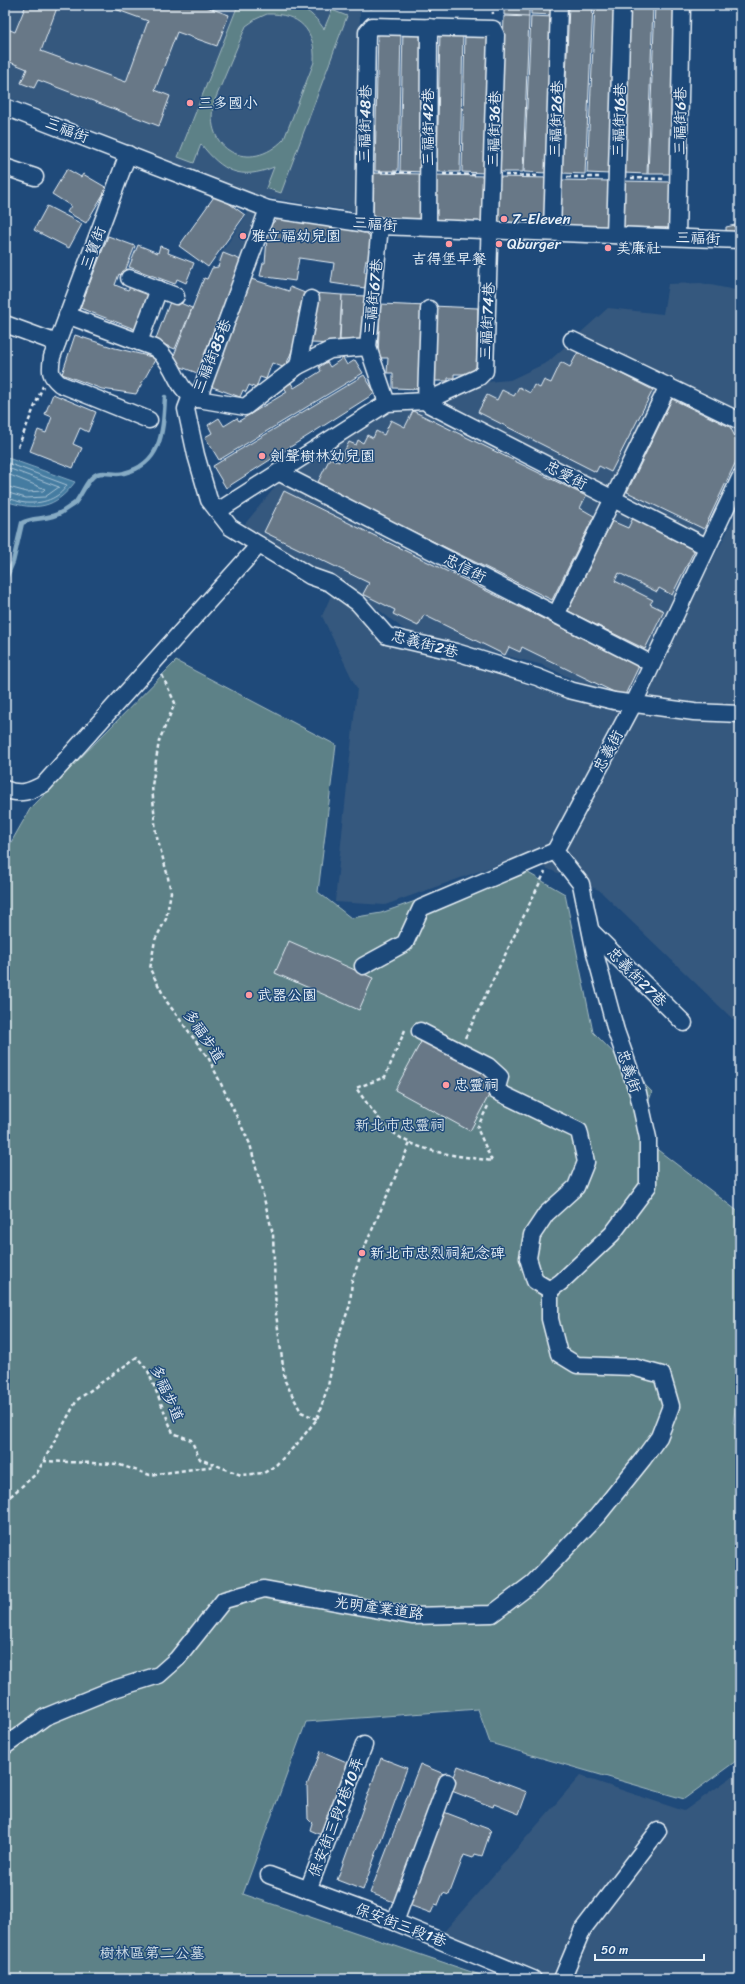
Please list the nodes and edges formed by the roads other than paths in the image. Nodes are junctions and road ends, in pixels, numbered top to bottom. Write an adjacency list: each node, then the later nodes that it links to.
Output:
1 (559, 5): 14 (street, 三福街26巷)
2 (622, 5): 15 (street, 三福街16巷)
3 (682, 5): 16 (street, 三福街6巷)
4 (429, 27): 10 (street, 三福街48巷); 12 (street, 三福街42巷); 13 (street, 三福街36巷)
5 (5, 107): 6 (street, 三福街)
6 (128, 154): 9 (street, 三福街); 23 (street, 三寶街)
7 (5, 167): 8 (street)
8 (35, 177)
9 (268, 209): 10 (street, 三福街); 31 (street, 三福街85巷)
10 (364, 224): 11 (street, 三福街)
11 (380, 226): 12 (street, 三福街); 28 (street, 三福街67巷)
12 (428, 227): 13 (street, 三福街)
13 (491, 230): 14 (street, 三福街); 32 (street, 三福街74巷)
14 (552, 232): 15 (street, 三福街)
15 (615, 235): 16 (street, 三福街)
16 (677, 237): 17 (street, 三福街)
17 (740, 240)
18 (129, 278): 19 (street)
19 (159, 289): 20 (street); 27 (street)
20 (176, 296)
21 (310, 299): 29 (street)
22 (429, 309): 32 (street)
23 (67, 315): 26 (street, 三寶街); 27 (street, 三福街85巷)
24 (5, 324): 26 (street)
25 (572, 340): 30 (street)
26 (57, 342): 34 (street, 三寶街)
27 (139, 342): 31 (street, 三福街85巷)
28 (368, 347): 29 (street, 三福街67巷); 33 (street)
29 (298, 366): 31 (street, 三福街67巷)
30 (668, 386): 35 (street); 38 (street)
31 (194, 397): 39 (street, 忠義街2巷)
32 (426, 401): 33 (street, 三福街74巷); 38 (street, 忠愛街)
33 (387, 403): 36 (street, 三福街74巷)
34 (149, 420)
35 (740, 420)
36 (278, 472): 39 (street, 三福街74巷); 42 (street, 忠信街)
37 (740, 478): 41 (street, 忠義街)
38 (613, 499): 41 (street, 忠愛街); 42 (street)
39 (218, 511): 40 (street, 忠義街2巷)
40 (259, 544): 44 (street, 忠義街2巷); 46 (street)
41 (707, 547): 43 (street, 忠義街)
42 (556, 615): 43 (street, 忠信街)
43 (652, 664): 44 (street, 忠義街)
44 (634, 703): 45 (street, 忠義街2巷); 47 (street, 忠義街)
45 (740, 714)
46 (5, 789)
47 (555, 851): 48 (street, 忠義街); 49 (street)
48 (591, 931): 50 (street, 忠義街27巷); 52 (street, 忠義街)
49 (363, 966)
50 (684, 1023)
51 (420, 1031): 52 (street)
52 (550, 1290): 54 (street, 光明產業道路)
53 (364, 1745): 58 (street, 保安街三段1巷10弄)
54 (5, 1746)
55 (447, 1782): 59 (street)
56 (658, 1831): 61 (street)
57 (268, 1875): 58 (street, 保安街三段1巷)
58 (308, 1890): 59 (street, 保安街三段1巷)
59 (395, 1922): 60 (street, 保安街三段1巷)
60 (533, 1979)
61 (562, 1979)

